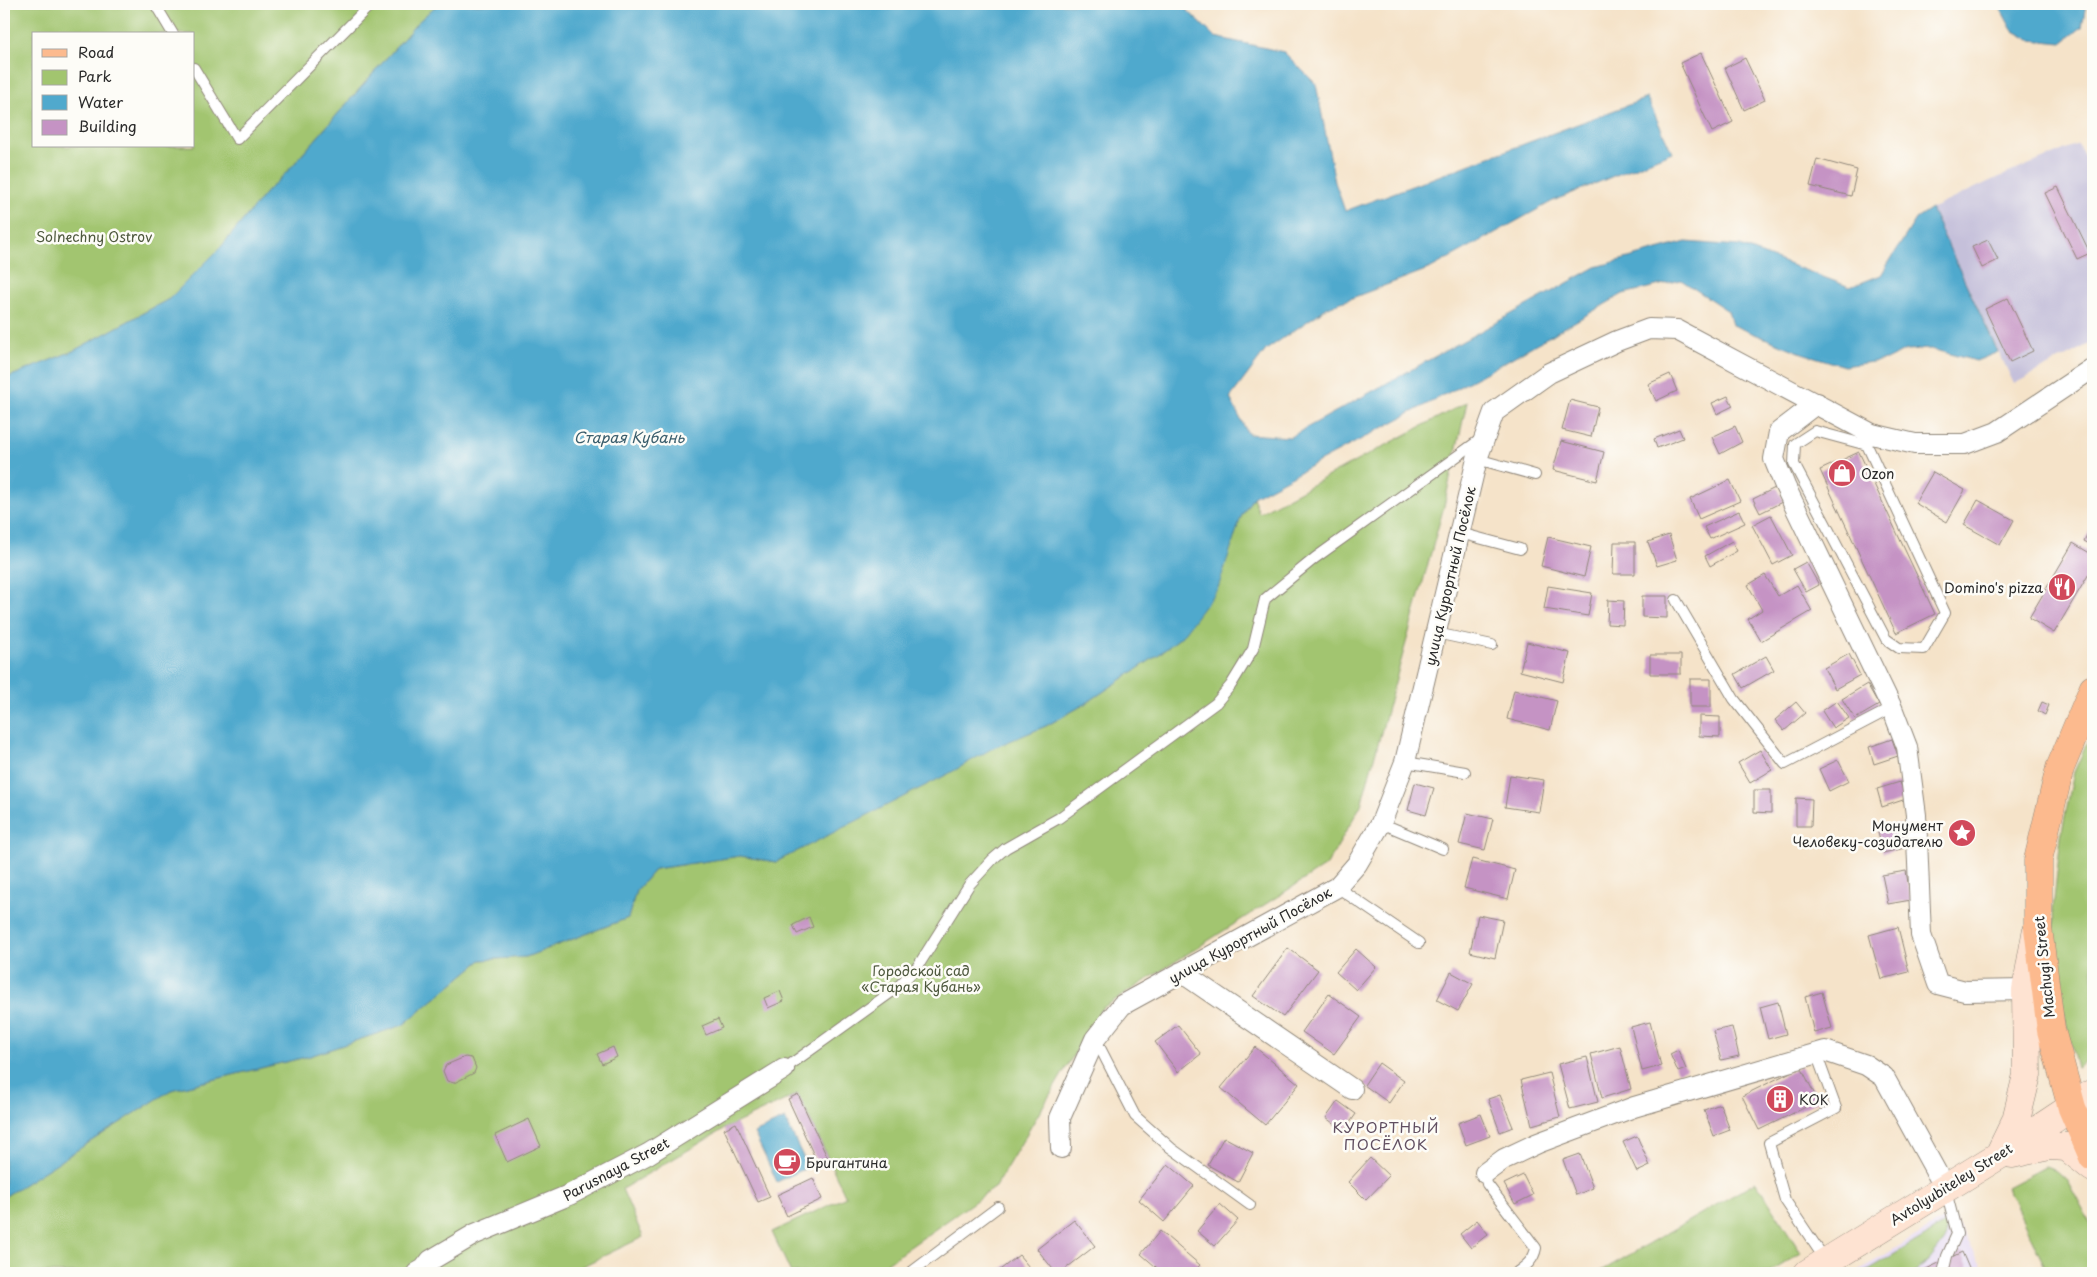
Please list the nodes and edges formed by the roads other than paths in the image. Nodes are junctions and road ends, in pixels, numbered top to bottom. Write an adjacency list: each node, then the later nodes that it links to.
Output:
1 (155, 4): 3 (lane)
2 (371, 4): 4 (lane)
3 (172, 32)
4 (195, 70)
5 (2093, 368): 8 (street)
6 (1817, 403): 7 (street, улица Курортный Посёлок); 8 (street); 17 (street)
7 (1484, 436): 9 (street, улица Курортный Посёлок); 29 (lane)
8 (1869, 439): 8 (lane)
9 (1477, 459): 10 (lane); 11 (street, улица Курортный Посёлок)
10 (1535, 474)
11 (1460, 533): 12 (lane); 14 (street, улица Курортный Посёлок)
12 (1520, 549)
13 (1676, 600): 17 (lane)
14 (1436, 633): 15 (lane); 18 (street, улица Курортный Посёлок)
15 (1492, 646)
16 (2093, 689): 23 (main road, Machugi Street)
17 (1892, 708): 26 (street)
18 (1405, 762): 19 (lane); 20 (street, улица Курортный Посёлок)
19 (1465, 772)
20 (1381, 823): 21 (lane); 22 (street, улица Курортный Посёлок)
21 (1443, 849)
22 (1337, 887): 24 (lane); 25 (street, улица Курортный Посёлок)
23 (2038, 928): 26 (street); 31 (main road, Machugi Street)
24 (1419, 943)
25 (1181, 972): 27 (street, улица Курортный Посёлок); 30 (street)
26 (2026, 990): 33 (street)
27 (1095, 1039): 32 (street, улица Курортный Посёлок); 38 (lane)
28 (1816, 1053): 36 (street); 37 (street); 40 (lane)
29 (784, 1069): 41 (street, Parusnaya Street)
30 (1352, 1089)
31 (2083, 1100): 33 (street, Avtolyubiteley Street); 34 (main road, Machugi Street)
32 (1061, 1148)
33 (1998, 1156): 35 (street); 37 (street, Avtolyubiteley Street)
34 (2093, 1157)
35 (2093, 1168)
36 (1485, 1173): 43 (lane)
37 (1946, 1188): 40 (street, Avtolyubiteley Street); 44 (lane)
38 (1250, 1205)
39 (998, 1207): 42 (lane)
40 (1816, 1270)
41 (417, 1273)
42 (910, 1273)
43 (1516, 1273)
44 (1943, 1273)

